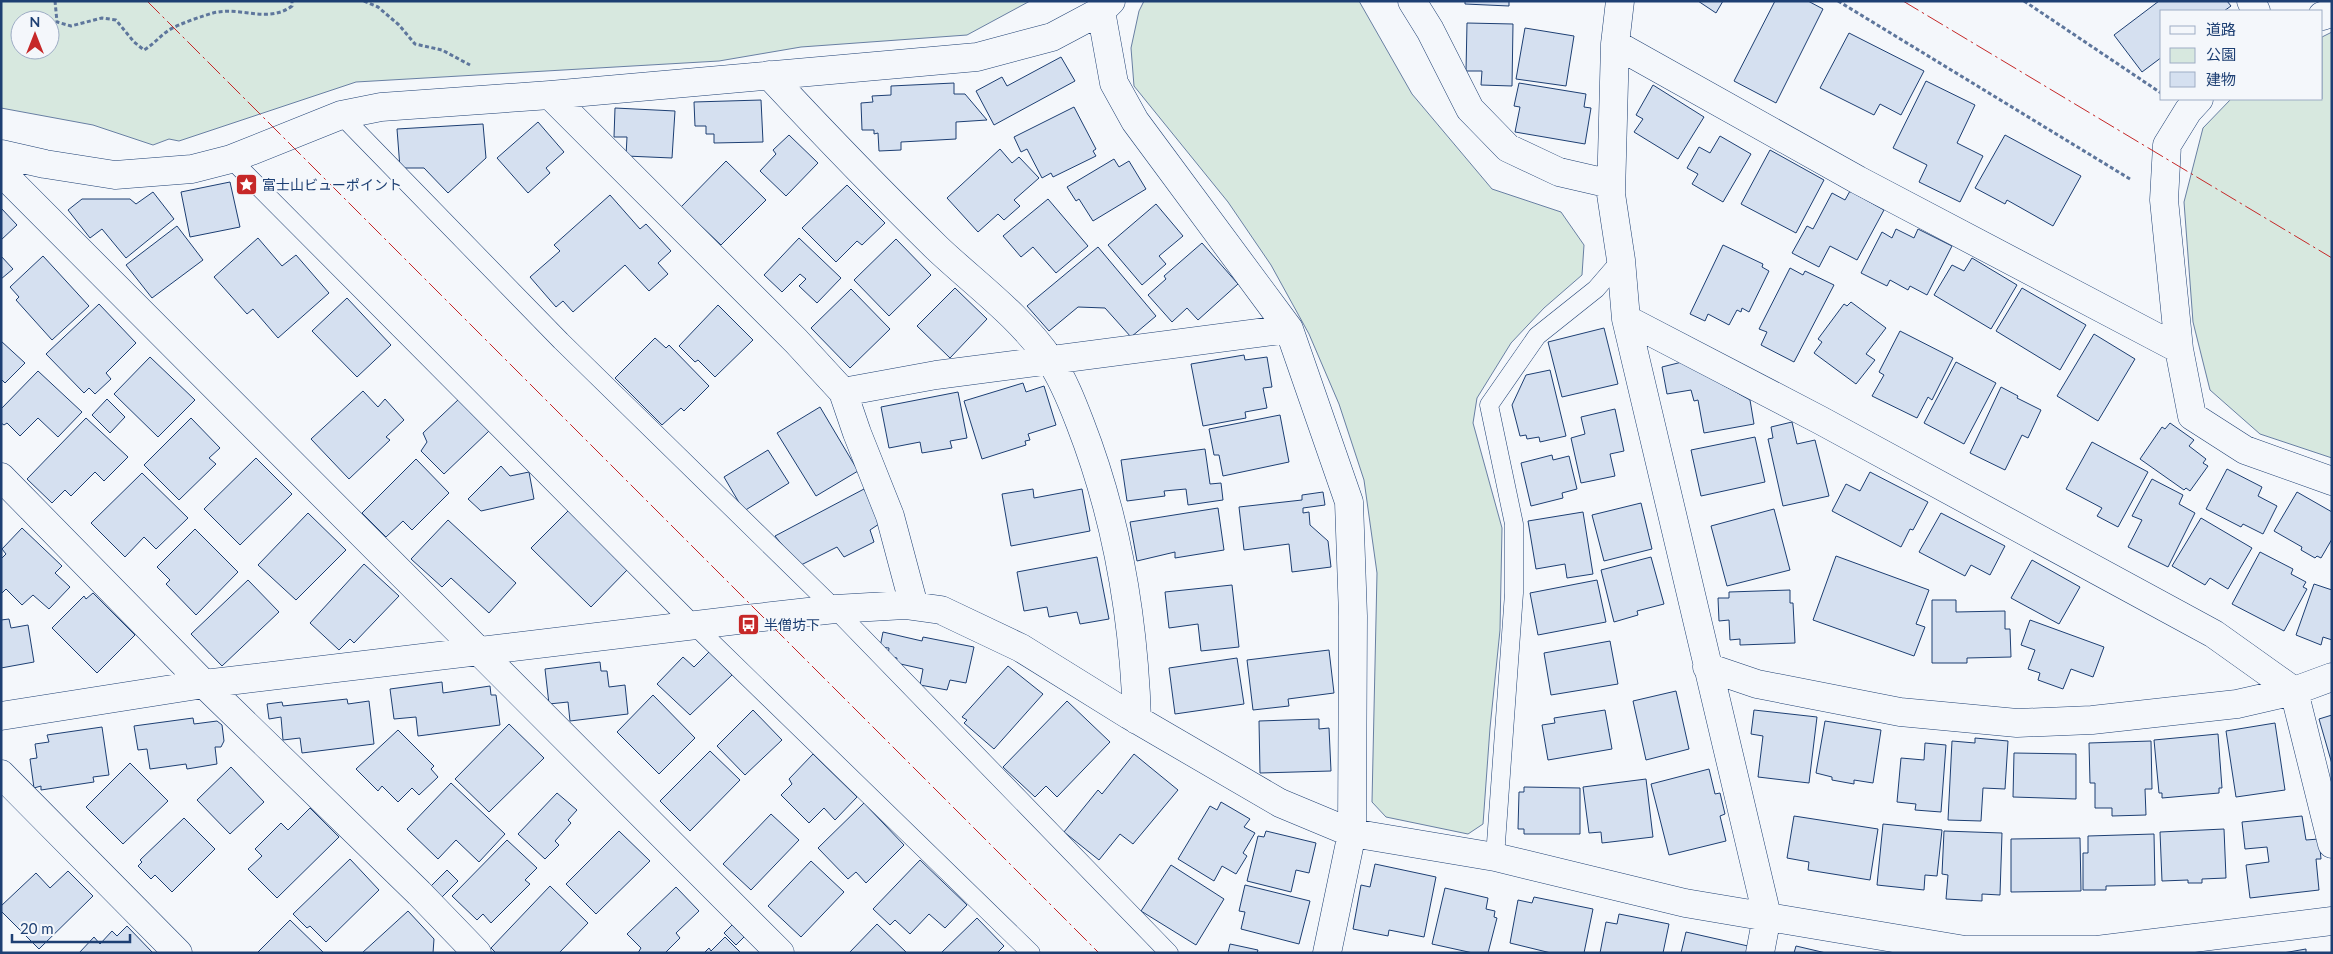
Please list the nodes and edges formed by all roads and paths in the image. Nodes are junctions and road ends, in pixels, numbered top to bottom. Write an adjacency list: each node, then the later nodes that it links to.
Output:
1 (55, 1): 2 (path)
2 (292, 1)
3 (364, 1): 13 (path)
4 (1412, 1): 19 (street)
5 (1620, 1): 9 (street)
6 (1838, 1): 20 (path)
7 (2024, 1): 11 (path)
8 (1106, 6): 10 (street); 23 (street)
9 (1615, 44): 19 (street); 24 (street)
10 (769, 75): 12 (street); 25 (street)
11 (2160, 92)
12 (550, 95): 13 (street); 26 (street)
13 (492, 98): 15 (street)
14 (2198, 100): 20 (street)
15 (341, 115): 17 (street); 30 (lane)
16 (1, 154): 17 (street)
17 (231, 160): 31 (lane)
18 (1, 172): 32 (street)
19 (1611, 184): 21 (street)
20 (2164, 200): 24 (street)
21 (1622, 260): 22 (street); 42 (lane)
22 (1626, 319): 33 (street); 36 (street)
23 (1289, 329): 25 (street); 40 (street)
24 (2179, 349): 28 (street)
25 (1051, 360): 26 (street); 38 (street)
26 (843, 392): 29 (street)
27 (1, 477): 35 (street)
28 (2332, 481)
29 (914, 606): 30 (street); 38 (street)
30 (835, 609): 31 (street); 49 (lane)
31 (694, 625): 32 (street); 48 (lane)
32 (479, 651): 35 (street); 47 (street)
33 (1707, 667): 36 (street); 43 (street)
34 (2332, 677): 36 (street)
35 (204, 684): 37 (street); 46 (street)
36 (2294, 691): 41 (street)
37 (1, 716)
38 (1137, 720): 40 (street)
39 (1, 774): 45 (street)
40 (1352, 833): 42 (street); 50 (street)
41 (2332, 844)
42 (1495, 857): 43 (street)
43 (1768, 916): 44 (street); 51 (street)
44 (2332, 921)
45 (178, 953)
46 (477, 953)
47 (780, 953)
48 (1031, 953)
49 (1169, 953)
50 (1327, 953)
51 (1760, 953)

